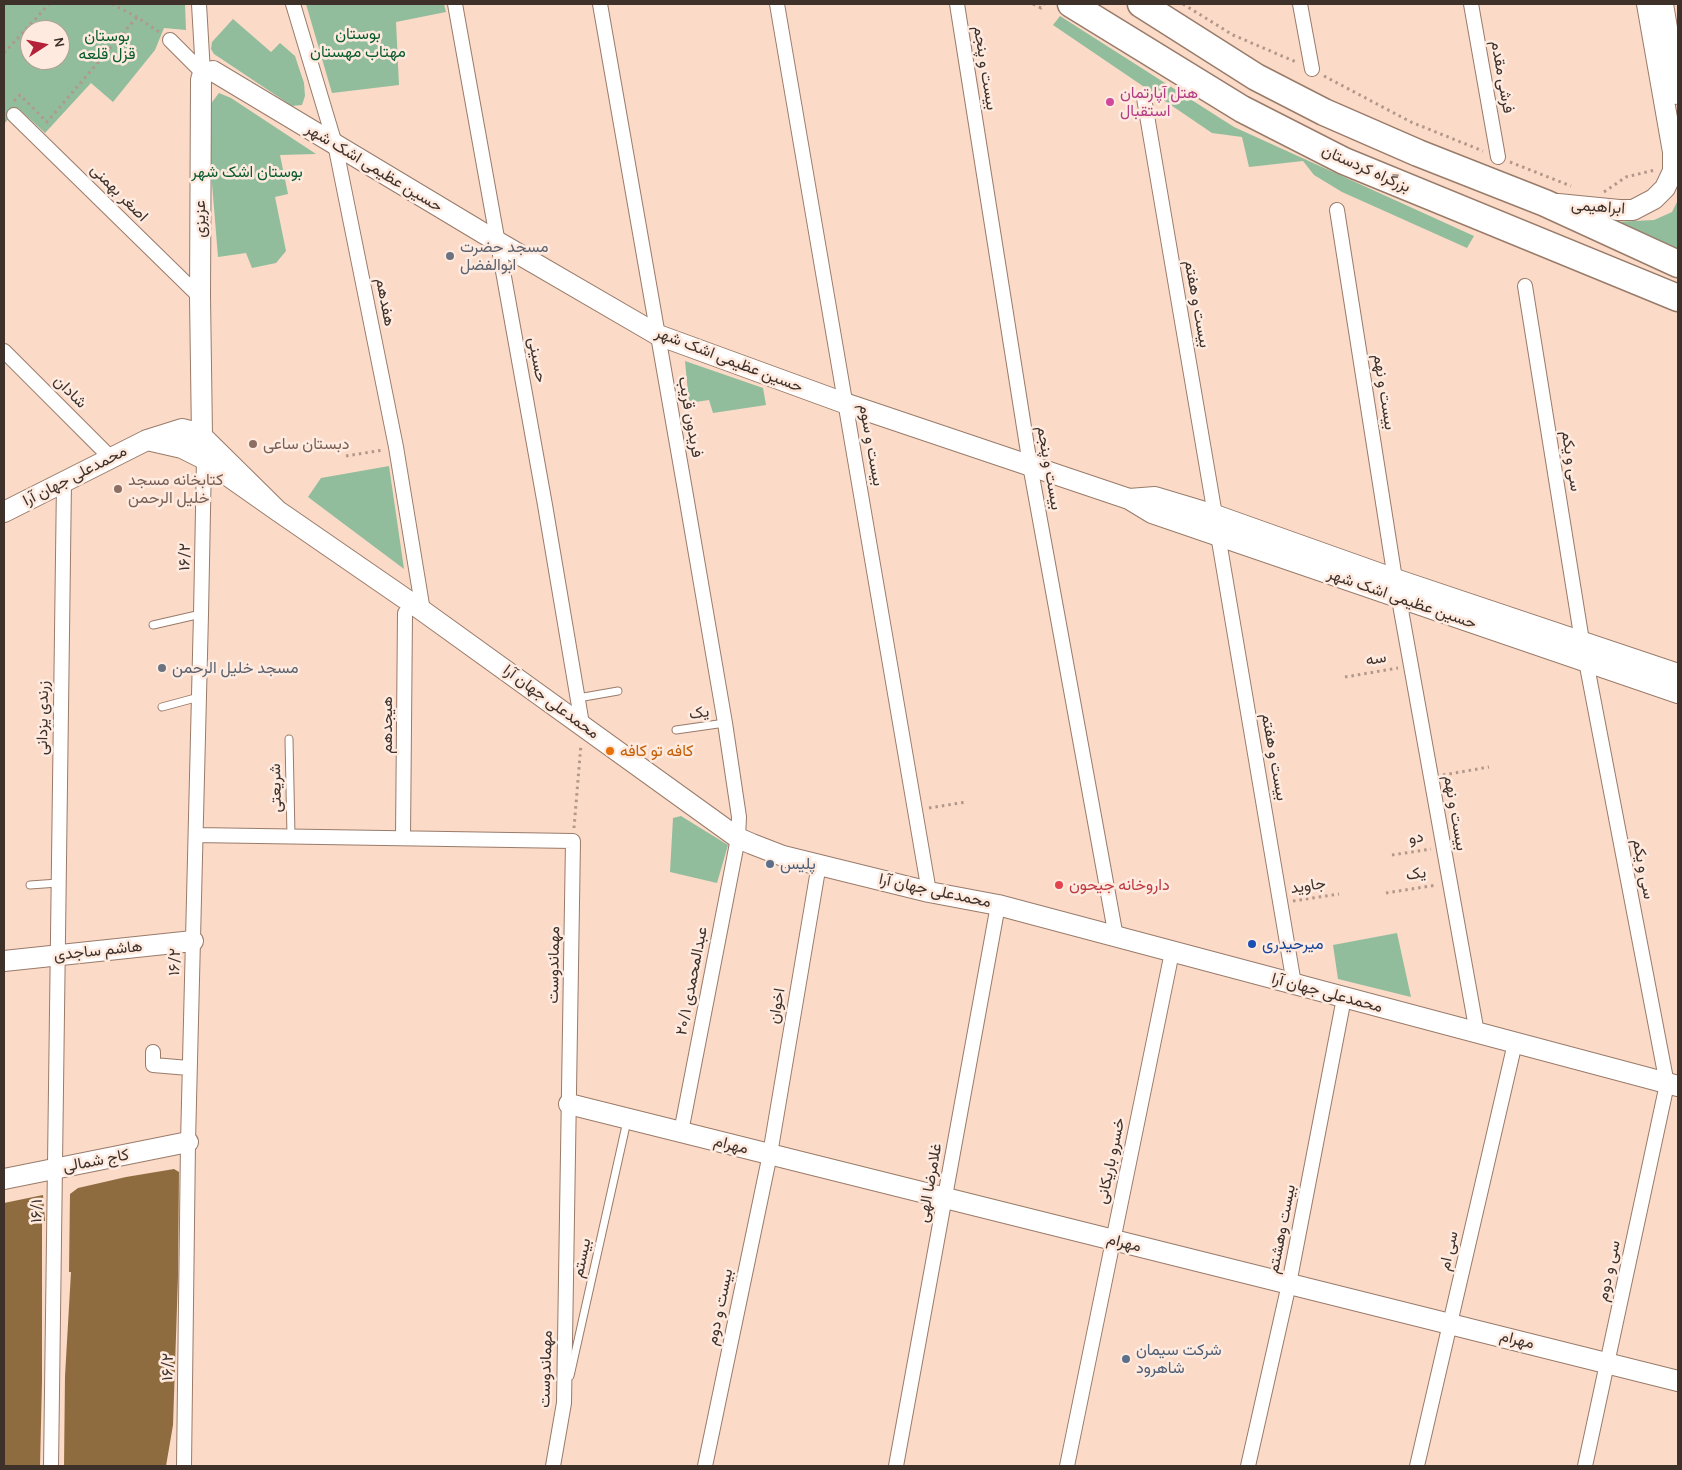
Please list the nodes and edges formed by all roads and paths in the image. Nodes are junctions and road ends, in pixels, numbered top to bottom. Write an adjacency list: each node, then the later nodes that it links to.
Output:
1 (49, 4): 19 (path)
2 (112, 4): 17 (path)
3 (199, 4): 21 (street, عزیزی)
4 (293, 4): 25 (street, هفدهم)
5 (455, 4): 32 (street, حسینی)
6 (600, 4): 37 (street, فریدون قریب)
7 (778, 4): 39 (street, بیست و سوم)
8 (957, 4): 46 (street, بیست و پنجم)
9 (1033, 4): 10 (path)
10 (1044, 4)
11 (1071, 4): 36 (highway, بزرگراه کردستان)
12 (1141, 4): 30 (highway)
13 (1183, 4): 20 (path)
14 (1300, 4): 20 (street)
15 (1471, 4): 27 (street, فرشی مقدم)
16 (1659, 11): 22 (street); 26 (street, ابراهیمی)
17 (137, 16): 18 (path); 24 (path)
18 (170, 40): 21 (street)
19 (4, 53)
20 (1312, 69): 27 (path)
21 (203, 73): 25 (street, حسین عظیمی اشک شهر); 35 (street, عزیزی)
22 (1678, 94)
23 (1144, 98): 51 (street, بیست و هفتم)
24 (12, 110): 35 (street, اصغر بهمنی)
25 (335, 144): 32 (street, حسین عظیمی اشک شهر); 42 (street, هفدهم)
26 (1673, 152): 29 (path); 30 (street, ابراهیمی)
27 (1498, 157): 28 (path)
28 (1578, 189)
29 (1596, 197)
30 (1545, 204): 33 (highway)
31 (1337, 210): 53 (street, بیست و نهم)
32 (498, 242): 37 (street, حسین عظیمی اشک شهر); 65 (street, حسینی)
33 (1678, 264)
34 (1525, 286): 57 (street, سی و یکم)
35 (200, 297): 40 (street, عزیزی)
36 (1678, 298)
37 (658, 335): 39 (street, حسین عظیمی اشک شهر); 67 (street, فریدون قریب)
38 (4, 351): 44 (street, شادان)
39 (847, 404): 46 (street, حسین عظیمی اشک شهر); 74 (street, بیست و سوم)
40 (202, 436): 41 (street, محمدعلی جهان آرا); 49 (street)
41 (147, 440): 44 (street, محمدعلی جهان آرا); 45 (street)
42 (396, 447): 43 (path); 54 (street, هفدهم)
43 (346, 456)
44 (111, 458): 47 (street, محمدعلی جهان آرا)
45 (204, 459): 49 (street); 55 (street, ۱۶/۲)
46 (1030, 465): 48 (street, حسین عظیمی اشک شهر); 91 (street, بیست و پنجم)
47 (64, 481): 50 (street, محمدعلی جهان آرا); 83 (street, زرندی یزدانی)
48 (1129, 498): 51 (street, حسین عظیمی اشک شهر); 52 (street, حسین عظیمی اشک شهر)
49 (278, 511): 54 (street, محمدعلی جهان آرا)
50 (4, 512)
51 (1215, 515): 52 (street); 53 (street, حسین عظیمی اشک شهر)
52 (1218, 535): 53 (street, حسین عظیمی اشک شهر); 89 (street, بیست و هفتم)
53 (1397, 589): 57 (street, حسین عظیمی اشک شهر); 58 (street, حسین عظیمی اشک شهر); 59 (street, بیست و نهم)
54 (414, 612): 68 (street, محمدعلی جهان آرا); 77 (street, هیجدهم)
55 (201, 614): 56 (lane); 64 (street, ۱۶/۲)
56 (153, 625)
57 (1582, 641): 58 (street); 60 (street, حسین عظیمی اشک شهر)
58 (1586, 661): 63 (street, حسین عظیمی اشک شهر); 102 (street, سی و یکم)
59 (1411, 666): 61 (path, سه); 72 (street, بیست و نهم)
60 (1678, 674)
61 (1345, 677)
62 (618, 691): 65 (lane)
63 (1678, 693)
64 (199, 697): 66 (lane); 75 (street, ۱۶/۲)
65 (578, 698): 68 (street, حسینی)
66 (162, 707)
67 (725, 723): 69 (lane, یک); 78 (street, فریدون قریب)
68 (582, 724): 78 (street, محمدعلی جهان آرا); 79 (path)
69 (676, 730)
70 (288, 739): 76 (lane, شریعتی)
71 (1489, 767): 72 (path)
72 (1431, 777): 80 (street, بیست و نهم)
73 (966, 802): 74 (path)
74 (915, 811): 86 (street, بیست و سوم)
75 (196, 835): 76 (street); 92 (street, ۱۶/۲)
76 (291, 836): 77 (street)
77 (403, 838): 79 (street)
78 (738, 838): 82 (street, محمدعلی جهان آرا); 105 (street, عبدالمحمدی ۲۰/۱)
79 (573, 841): 103 (street, مهماندوست)
80 (1444, 846): 81 (path, دو); 84 (street, بیست و نهم)
81 (1392, 855)
82 (819, 864): 86 (street, محمدعلی جهان آرا); 107 (street, اخوان)
83 (58, 883): 85 (lane); 94 (street, زرندی یزدانی)
84 (1450, 883): 87 (path, یک); 98 (street, بیست و نهم)
85 (30, 885)
86 (929, 892): 90 (street, محمدعلی جهان آرا)
87 (1386, 893)
88 (1339, 894): 89 (path, جاوید)
89 (1281, 903): 96 (street, بیست و هفتم)
90 (998, 905): 91 (street, محمدعلی جهان آرا); 110 (street, غلامرضا الهی)
91 (1116, 936): 93 (street, محمدعلی جهان آرا)
92 (193, 941): 94 (street, هاشم ساجدی); 101 (street, ۱۶/۲)
93 (1172, 952): 96 (street, محمدعلی جهان آرا); 111 (street, خسرو باریکانی)
94 (57, 955): 95 (street, هاشم ساجدی); 108 (street, ۱۶/۱)
95 (4, 961)
96 (1294, 984): 97 (street, محمدعلی جهان آرا)
97 (1344, 998): 98 (street, محمدعلی جهان آرا); 112 (street, بیست وهشتم)
98 (1477, 1033): 99 (street, محمدعلی جهان آرا)
99 (1515, 1043): 102 (street, محمدعلی جهان آرا); 113 (street, سی ام)
100 (153, 1052): 101 (street)
101 (190, 1068): 106 (street, ۱۶/۲)
102 (1672, 1085): 114 (street, سی و دوم)
103 (569, 1104): 104 (street, مهرام); 116 (street, مهماندوست)
104 (627, 1119): 105 (street, مهرام); 116 (lane, بیستم)
105 (681, 1132): 107 (street, مهرام)
106 (188, 1142): 108 (street, کاج شمالی); 118 (street, ۱۶/۲)
107 (770, 1154): 110 (street, مهرام); 120 (street, بیست و دوم)
108 (55, 1169): 109 (street, کاج شمالی); 117 (street, ۱۶/۱)
109 (4, 1180)
110 (945, 1198): 111 (street, مهرام); 121 (street, غلامرضا الهی)
111 (1113, 1240): 112 (street, مهرام); 122 (street, خسرو باریکانی)
112 (1289, 1284): 113 (street, مهرام); 123 (street, بیست وهشتم)
113 (1450, 1324): 114 (street, مهرام); 124 (street, سی ام)
114 (1607, 1363): 115 (street, مهرام); 125 (street, سی و دوم)
115 (1678, 1381)
116 (564, 1403): 119 (street, مهماندوست)
117 (51, 1466)
118 (184, 1466)
119 (553, 1466)
120 (705, 1466)
121 (896, 1466)
122 (1067, 1466)
123 (1248, 1466)
124 (1417, 1466)
125 (1585, 1466)

